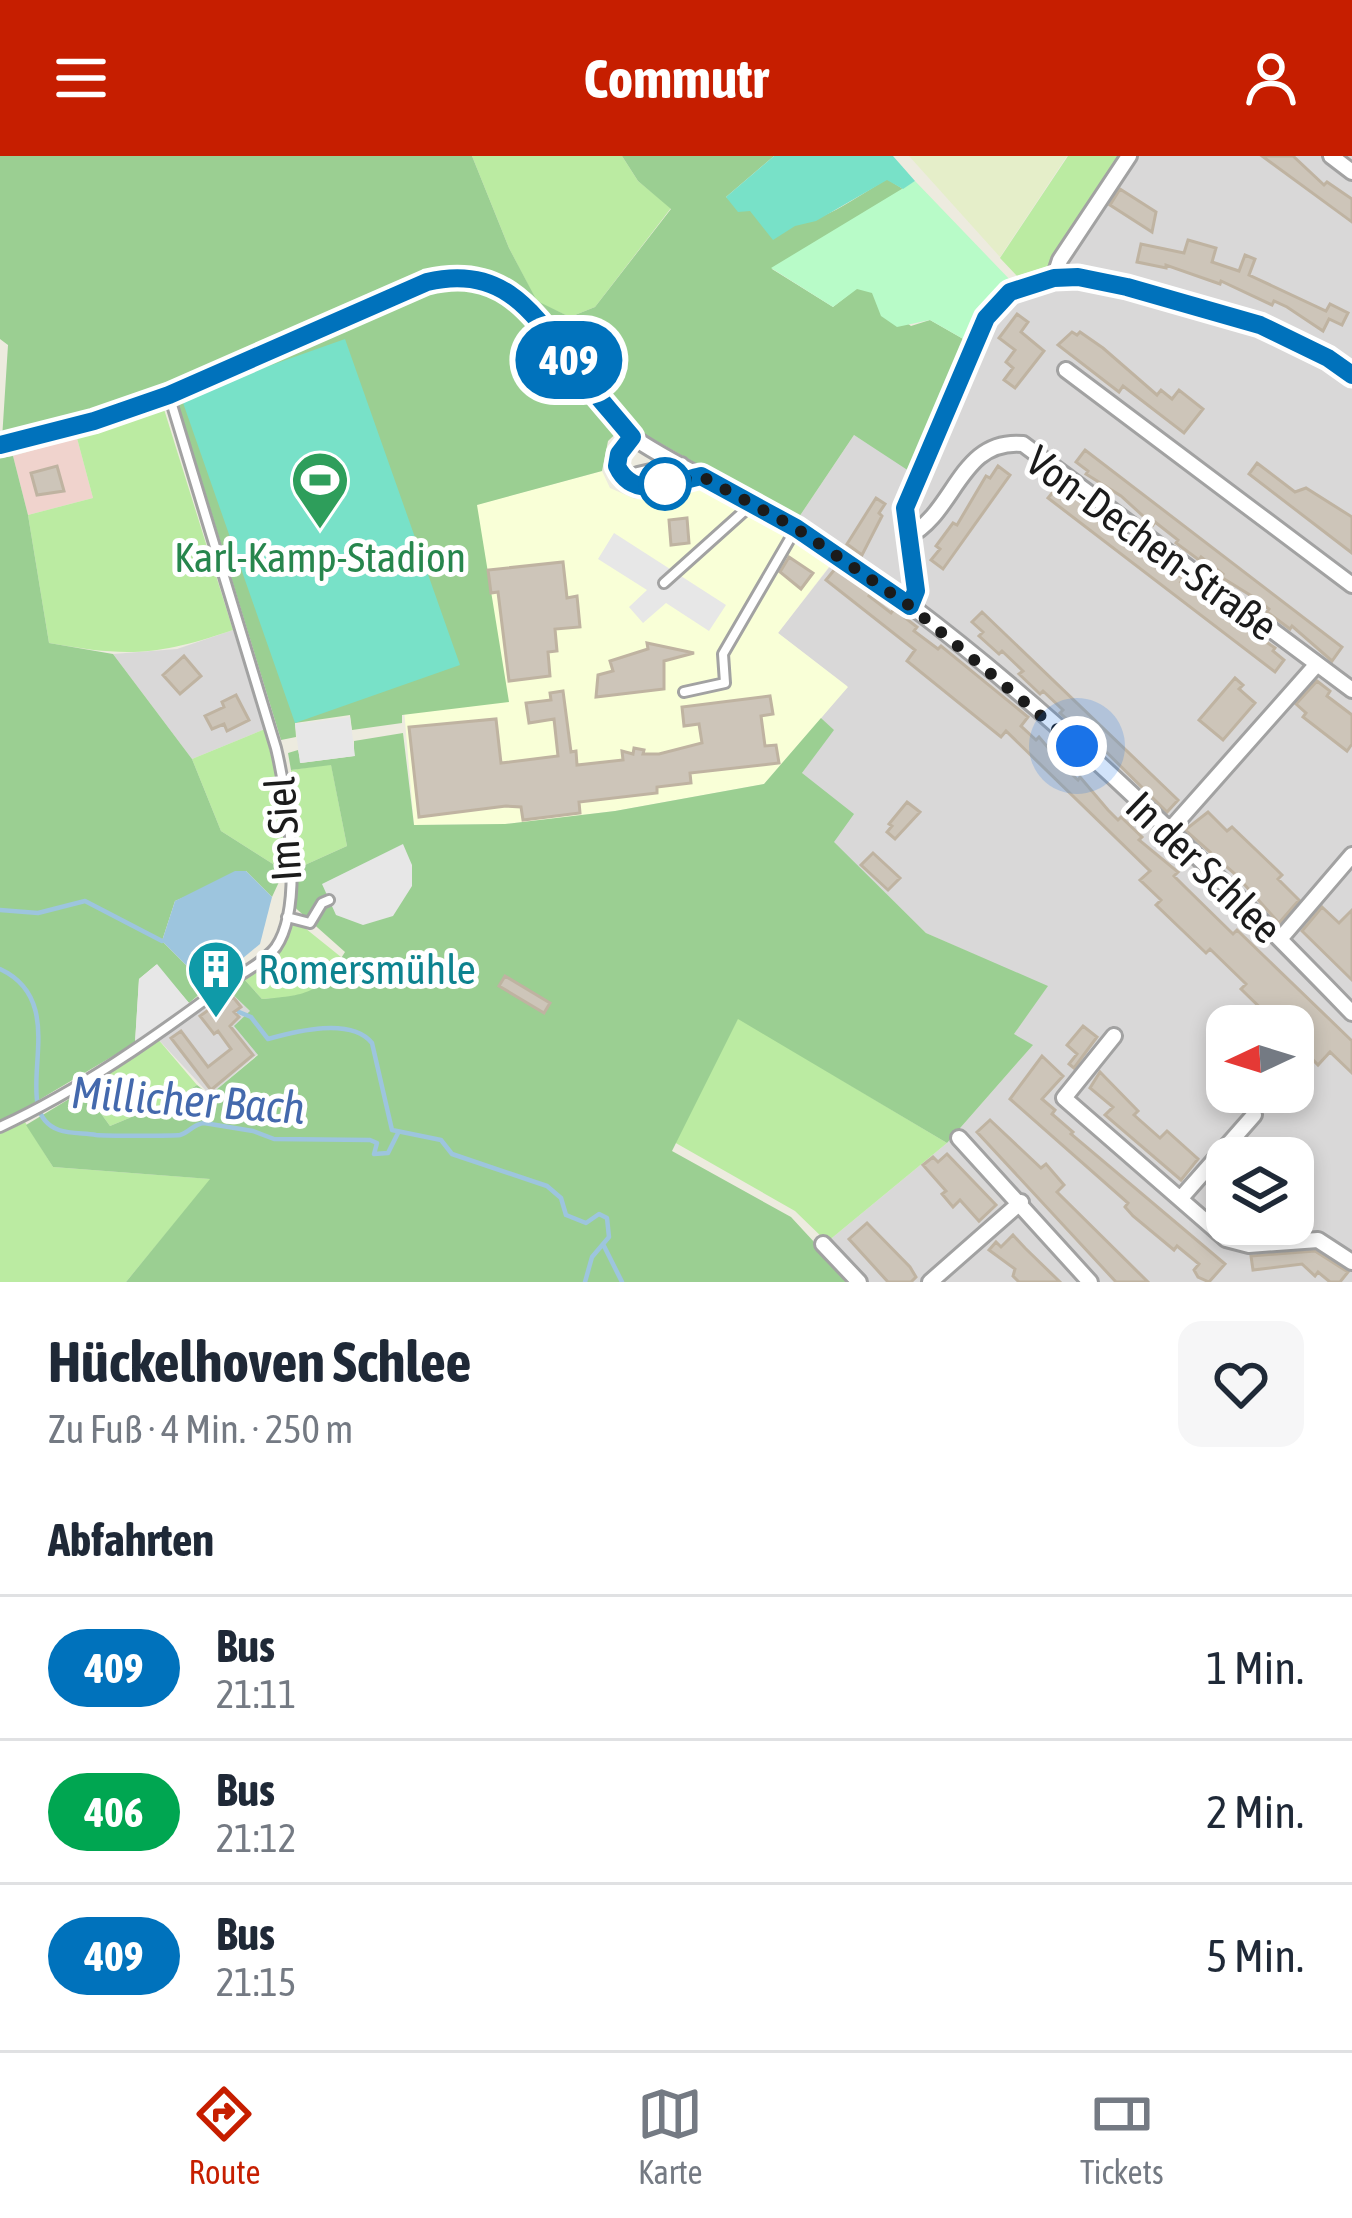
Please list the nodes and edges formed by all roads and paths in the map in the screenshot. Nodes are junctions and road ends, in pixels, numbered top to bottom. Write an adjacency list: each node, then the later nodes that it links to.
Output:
1 (1129, 156): 4 (street)
2 (1331, 156): 3 (street)
3 (1352, 172)
4 (1054, 278): 6 (street); 15 (street)
5 (1066, 370): 17 (street)
6 (1352, 374)
7 (169, 395): 8 (street); 9 (street); 25 (lane, Im Siel)
8 (632, 437): 10 (street, In der Schlee); 12 (street)
9 (0, 445)
10 (681, 465): 11 (street, In der Schlee); 12 (street)
11 (701, 476): 12 (street); 13 (street, In der Schlee)
12 (627, 481)
13 (752, 503): 14 (street, In der Schlee); 16 (lane)
14 (796, 528): 18 (street, In der Schlee); 21 (lane)
15 (907, 537): 18 (street); 19 (street, Von-Dechen-Straße)
16 (664, 583)
17 (1352, 585)
18 (910, 606): 22 (street, In der Schlee)
19 (1317, 664): 20 (street, Von-Dechen-Straße); 22 (street)
20 (1352, 690)
21 (684, 692)
22 (1168, 832): 26 (street, In der Schlee)
23 (1352, 855): 26 (street)
24 (329, 900): 25 (lane)
25 (287, 917): 30 (lane, Im Siel)
26 (1280, 939): 27 (street, In der Schlee)
27 (1352, 1013)
28 (1114, 1036): 32 (street)
29 (1253, 1115): 32 (street)
30 (0, 1127)
31 (959, 1138): 33 (street)
32 (1181, 1198): 35 (street)
33 (1021, 1202): 37 (street); 38 (street)
34 (824, 1244): 36 (street)
35 (1352, 1262)
36 (859, 1282)
37 (930, 1282)
38 (1090, 1282)

